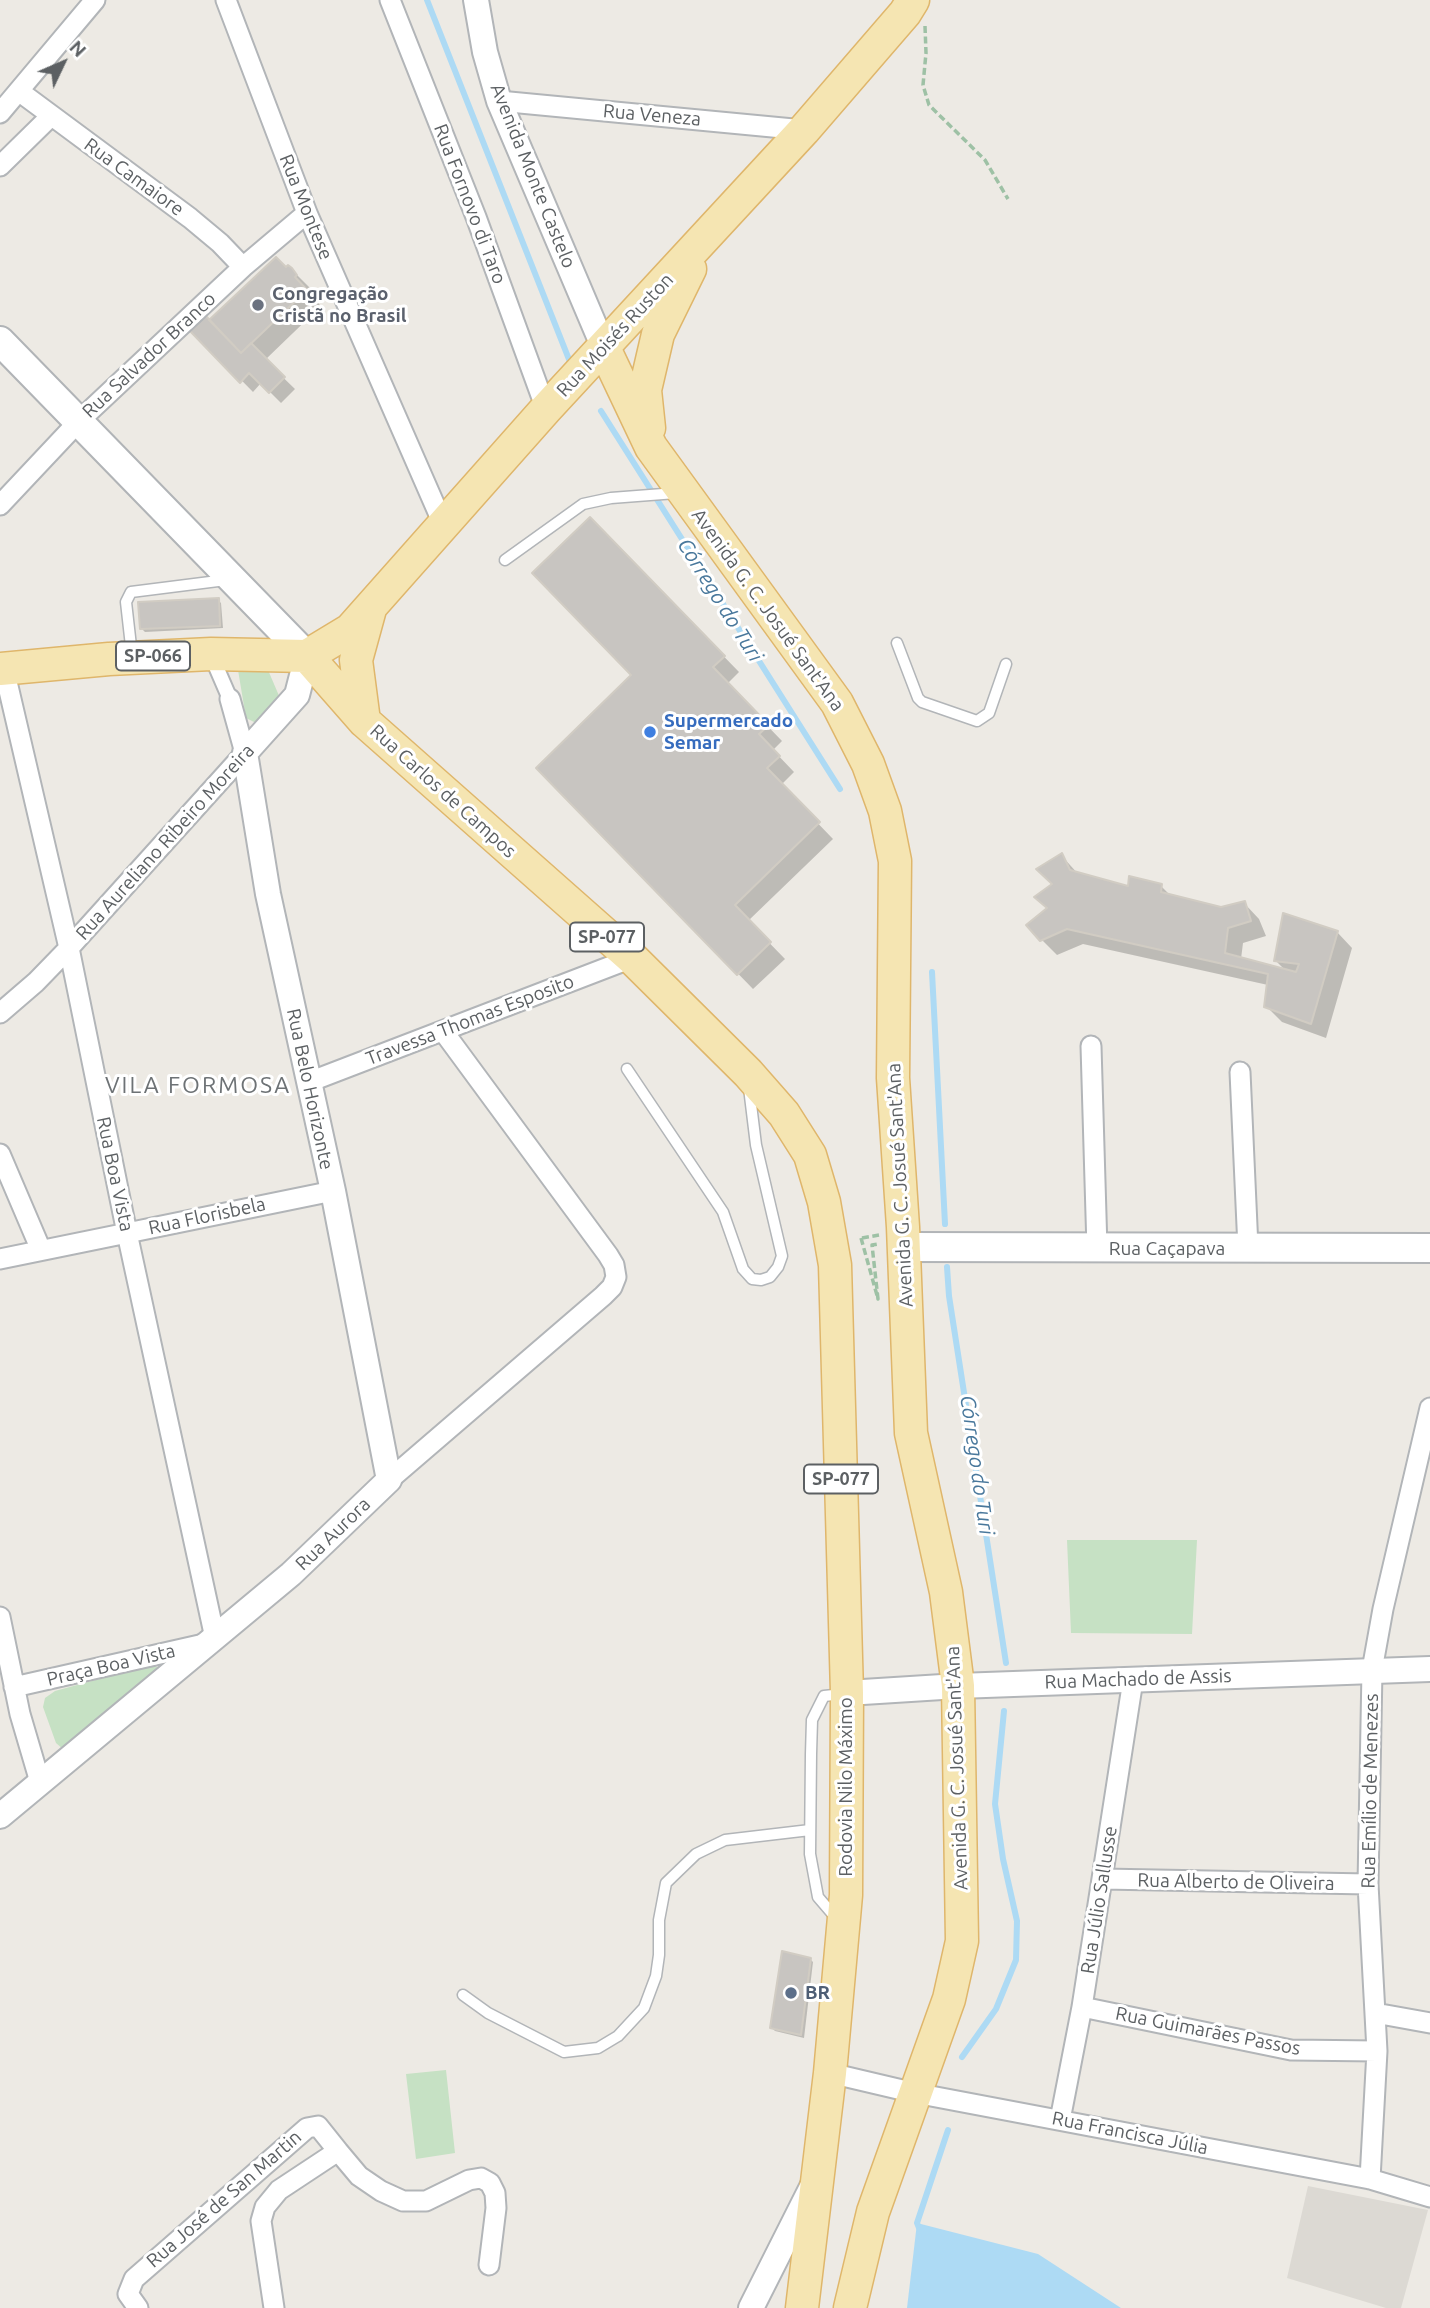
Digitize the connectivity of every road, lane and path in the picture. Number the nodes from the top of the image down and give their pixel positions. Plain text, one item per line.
1 (95, 0) edge
2 (226, 0) edge
3 (390, 0) edge
4 (477, 0) edge
5 (910, 5) edge
6 (20, 92) junction
7 (499, 101) junction
8 (0, 113) edge
9 (51, 117) junction
10 (804, 130) junction
11 (1, 162) edge
12 (1008, 199) dead end
13 (307, 213) junction
14 (695, 248) junction
15 (243, 267) junction
16 (0, 341) edge
17 (604, 348) junction
18 (546, 409) junction
19 (79, 420) junction
20 (651, 447) junction
21 (671, 494) junction
22 (0, 505) edge
23 (444, 526) junction
24 (505, 560) dead end
25 (233, 579) junction
26 (370, 607) junction
27 (897, 643) dead end
28 (211, 654) junction
29 (307, 656) junction
30 (132, 657) junction
31 (1006, 664) dead end
32 (2, 669) edge
33 (230, 699) joint
34 (364, 721) junction
35 (245, 753) junction
36 (69, 948) junction
37 (632, 958) junction
38 (0, 1013) edge
39 (443, 1031) junction
40 (1091, 1046) dead end
41 (627, 1069) dead end
42 (1240, 1072) dead end
43 (748, 1073) junction
44 (309, 1082) junction
45 (0, 1154) edge
46 (333, 1191) junction
47 (127, 1233) junction
48 (892, 1241) junction
49 (1248, 1248) junction
50 (1430, 1248) edge
51 (1097, 1249) junction
52 (41, 1250) junction
53 (834, 1252) junction
54 (0, 1259) edge
55 (1430, 1408) edge
56 (389, 1480) junction
57 (0, 1617) edge
58 (212, 1641) junction
59 (1430, 1669) edge
60 (1372, 1670) junction
61 (1133, 1680) junction
62 (958, 1686) junction
63 (14, 1687) junction
64 (847, 1693) junction
65 (0, 1707) edge
66 (20, 1714) junction
67 (40, 1782) junction
68 (0, 1816) edge
69 (810, 1830) junction
70 (1103, 1879) junction
71 (1368, 1884) junction
72 (844, 1925) junction
73 (463, 1995) dead end
74 (1082, 2007) junction
75 (1374, 2012) junction
76 (1430, 2023) edge
77 (1377, 2051) junction
78 (830, 2073) junction
79 (915, 2093) junction
80 (1060, 2120) junction
81 (338, 2151) junction
82 (817, 2177) junction
83 (1370, 2179) junction
84 (1430, 2197) edge
85 (489, 2264) dead end
86 (138, 2308) edge
87 (274, 2308) edge
88 (751, 2308) edge
89 (802, 2308) edge
90 (849, 2308) edge

1 - 6 street
2 - 13 street, Rua Montese
3 - 18 street, Rua Fornovo di Taro
4 - 7 street, Avenida Monte Castelo
5 - 10 main road, Rua Moisés Ruston
5 - 12 path
6 - 8 street
6 - 9 street, Rua Camaiore
7 - 10 street, Rua Veneza
7 - 17 street, Avenida Monte Castelo
9 - 11 street
9 - 15 street, Rua Camaiore
10 - 14 main road, Rua Moisés Ruston
13 - 15 street, Rua Salvador Branco
13 - 23 street, Rua Montese
14 - 17 main road, Rua Moisés Ruston
14 - 20 main road
15 - 19 street, Rua Salvador Branco
16 - 19 main road, Rua Carlos de Campos
17 - 18 main road, Rua Moisés Ruston
17 - 20 main road, Avenida G. C. Josué Sant'Ana
18 - 23 main road, Rua Moisés Ruston
19 - 22 street, Rua Salvador Branco
19 - 25 main road, Rua Carlos de Campos
20 - 21 main road, Avenida G. C. Josué Sant'Ana
21 - 24 lane
21 - 48 main road, Avenida G. C. Josué Sant'Ana
23 - 26 main road, Rua Moisés Ruston
25 - 29 main road, Rua Carlos de Campos
25 - 30 lane
26 - 29 main road, Rua Moisés Ruston
26 - 34 main road
27 - 31 lane
28 - 29 main road, SP-066
28 - 30 main road, SP-066
28 - 33 street
29 - 34 main road, Rua Carlos de Campos / SP-077
29 - 35 street, Rua Aureliano Ribeiro Moreira
30 - 32 main road, SP-066
32 - 36 street, Rua Boa Vista
33 - 35 street, Rua Belo Horizonte
34 - 37 main road, Rua Carlos de Campos / SP-077
35 - 36 street, Rua Aureliano Ribeiro Moreira
35 - 44 street, Rua Belo Horizonte
36 - 38 street, Rua Aureliano Ribeiro Moreira
36 - 47 street, Rua Boa Vista
37 - 39 street, Travessa Thomas Esposito
37 - 43 main road, Rua Carlos de Campos / SP-077
39 - 44 street, Travessa Thomas Esposito
39 - 56 street, Rua Aurora
40 - 51 street
41 - 43 lane
42 - 49 street
43 - 53 main road, Rua Carlos de Campos / SP-077
44 - 46 street, Rua Belo Horizonte
45 - 52 street
46 - 47 street, Rua Florisbela
46 - 56 street, Rua Belo Horizonte
47 - 52 street, Rua Florisbela
47 - 58 street, Rua Boa Vista
48 - 51 main road, Rua Caçapava
48 - 53 path
48 - 62 main road, Avenida G. C. Josué Sant'Ana
49 - 50 main road, Rua Caçapava
49 - 51 main road, Rua Caçapava
52 - 54 street, Rua Florisbela
53 - 64 main road, Rodovia Nilo Máximo / SP-077
55 - 60 street, Rua Emílio de Menezes
56 - 58 street, Rua Aurora
57 - 63 street
58 - 63 street, Praça Boa Vista
58 - 67 street, Rua Aurora
59 - 60 street, Rua Machado de Assis
60 - 61 street, Rua Machado de Assis
60 - 71 street, Rua Emílio de Menezes
61 - 62 street, Rua Machado de Assis
61 - 70 street, Rua Júlio Sallusse
62 - 64 street, Rua Machado de Assis
62 - 79 main road, Avenida G. C. Josué Sant'Ana
63 - 66 street
64 - 69 lane
64 - 72 main road, Rodovia Nilo Máximo / SP-077
65 - 66 street
66 - 67 street
67 - 68 street, Rua Aurora
69 - 72 lane
69 - 73 lane
70 - 71 street, Rua Alberto de Oliveira
70 - 74 street, Rua Júlio Sallusse
71 - 75 street, Rua Emílio de Menezes
72 - 78 main road, Rodovia Nilo Máximo / SP-077
74 - 77 street, Rua Guimarães Passos
74 - 80 street, Rua Júlio Sallusse
75 - 76 street
75 - 77 street, Rua Emílio de Menezes
77 - 83 street, Rua Emílio de Menezes
78 - 79 street, Rua Francisca Júlia
78 - 82 main road, Rodovia Nilo Máximo / SP-077
79 - 80 street, Rua Francisca Júlia
79 - 90 main road, Avenida G. C. Josué Sant'Ana
80 - 83 street, Rua Francisca Júlia
81 - 85 street
81 - 86 street, Rua José de San Martin
81 - 87 street
82 - 88 street
82 - 89 main road, Rodovia Nilo Máximo / SP-077
83 - 84 street, Rua Francisca Júlia

